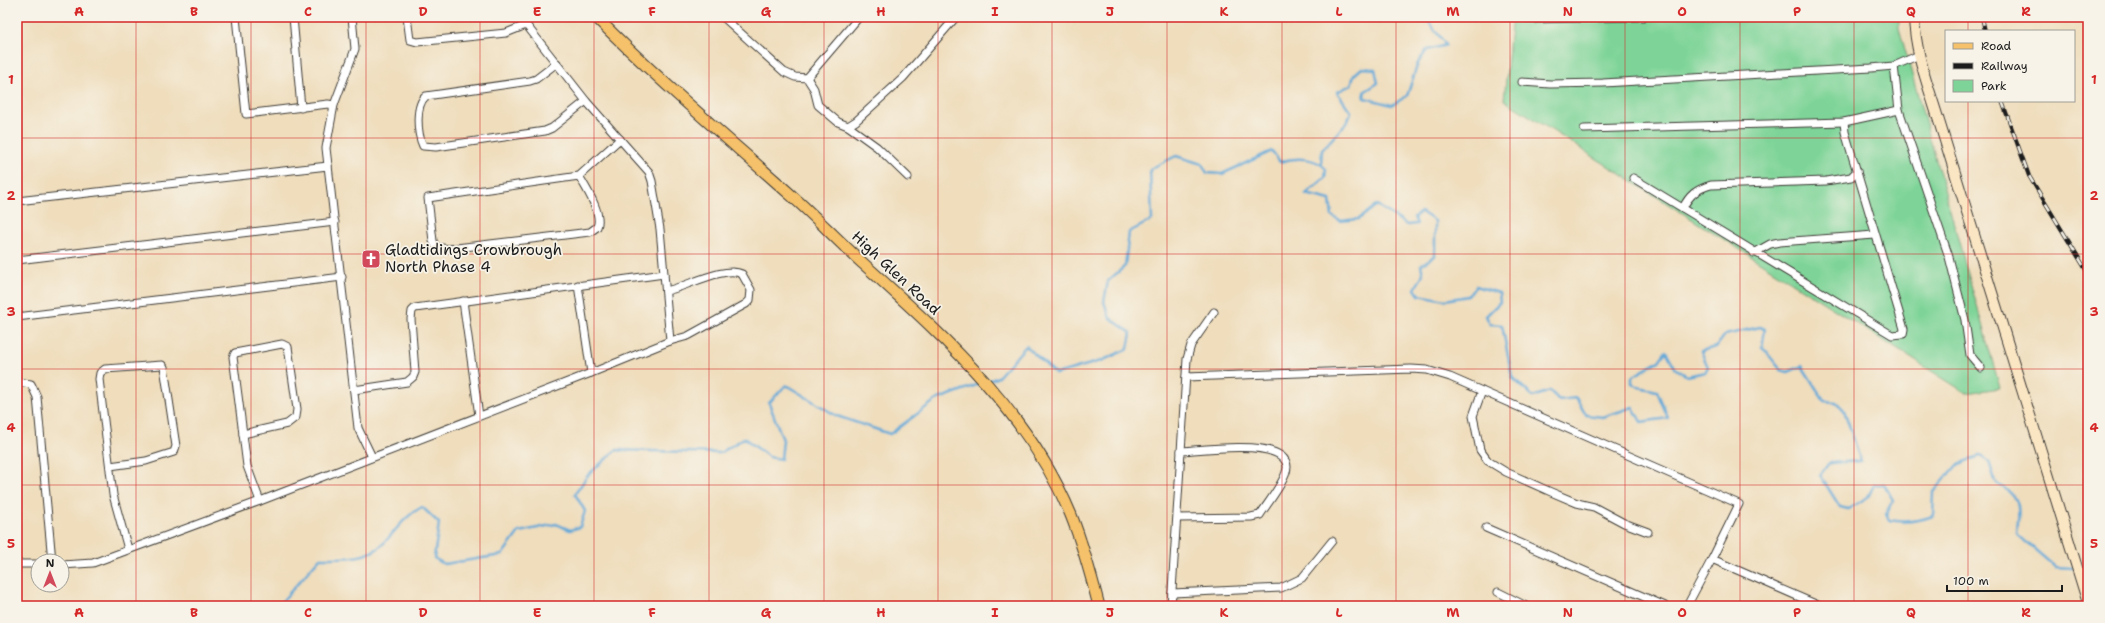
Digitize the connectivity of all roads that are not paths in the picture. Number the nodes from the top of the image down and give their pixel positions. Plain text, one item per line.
1 (236, 17) edge
2 (293, 17) edge
3 (352, 17) edge
4 (407, 17) edge
5 (520, 17) edge
6 (596, 17) edge
7 (723, 17) edge
8 (860, 17) edge
9 (956, 17) edge
10 (1643, 17) edge
11 (1914, 17) edge
12 (1529, 19) dead end
13 (526, 24) junction
14 (1919, 55) junction
15 (557, 63) junction
16 (1894, 66) junction
17 (807, 78) junction
18 (1522, 82) dead end
19 (586, 101) junction
20 (334, 105) junction
21 (301, 108) junction
22 (1899, 110) junction
23 (1844, 122) junction
24 (848, 126) junction
25 (1584, 129) dead end
26 (620, 139) junction
27 (328, 166) junction
28 (1857, 171) junction
29 (579, 176) junction
30 (908, 177) dead end
31 (1633, 178) dead end
32 (17, 201) edge
33 (1683, 208) junction
34 (335, 222) junction
35 (1875, 235) junction
36 (1754, 253) junction
37 (17, 260) edge
38 (664, 274) junction
39 (342, 277) junction
40 (578, 285) junction
41 (666, 291) junction
42 (463, 301) junction
43 (1214, 312) dead end
44 (17, 317) edge
45 (670, 341) junction
46 (1981, 368) dead end
47 (591, 373) junction
48 (1186, 377) junction
49 (17, 382) edge
50 (354, 390) junction
51 (1482, 391) junction
52 (479, 416) junction
53 (243, 434) junction
54 (1181, 451) junction
55 (372, 456) junction
56 (110, 466) junction
57 (260, 501) junction
58 (1178, 518) junction
59 (1486, 528) dead end
60 (1648, 532) dead end
61 (1332, 541) dead end
62 (128, 549) junction
63 (51, 553) edge
64 (1712, 559) junction
65 (17, 564) edge
66 (30, 564) edge
67 (70, 564) edge
68 (1498, 592) dead end
69 (1172, 593) junction
70 (2088, 603) edge
71 (1099, 606) edge
72 (1171, 606) edge
73 (1526, 606) edge
74 (1665, 606) edge
75 (1687, 606) edge
76 (1820, 606) edge

1 - 21 street
2 - 21 street
3 - 20 street
4 - 13 street
5 - 13 street
6 - 71 main road, High Glen Road
7 - 17 street
8 - 17 street
9 - 24 street
10 - 12 street
11 - 14 street
13 - 15 street
14 - 16 street
14 - 70 street
15 - 19 street
15 - 19 street
16 - 18 street
16 - 22 street
17 - 24 street
19 - 26 street
20 - 21 street
20 - 27 street
22 - 23 street
22 - 46 street
23 - 25 street
23 - 28 street
24 - 30 street
26 - 29 street
26 - 38 street
27 - 32 street
27 - 34 street
28 - 33 street
28 - 35 street
29 - 29 street
31 - 33 street
33 - 36 street
34 - 37 street
34 - 39 street
35 - 36 street
35 - 36 street
38 - 40 street
38 - 41 street
39 - 44 street
39 - 50 street
40 - 42 street
40 - 47 street
41 - 45 street
41 - 45 street
42 - 50 street
42 - 52 street
43 - 48 street
45 - 47 street
47 - 52 street
48 - 51 street
48 - 54 street
49 - 63 street
50 - 55 street
51 - 60 street
51 - 64 street
52 - 55 street
53 - 53 street
53 - 57 street
54 - 58 street
54 - 58 street
55 - 57 street
56 - 56 street
56 - 62 street
57 - 62 street
58 - 69 street
59 - 74 street
61 - 69 street
62 - 67 street
64 - 75 street
64 - 76 street
65 - 66 street
68 - 73 street
69 - 72 street

